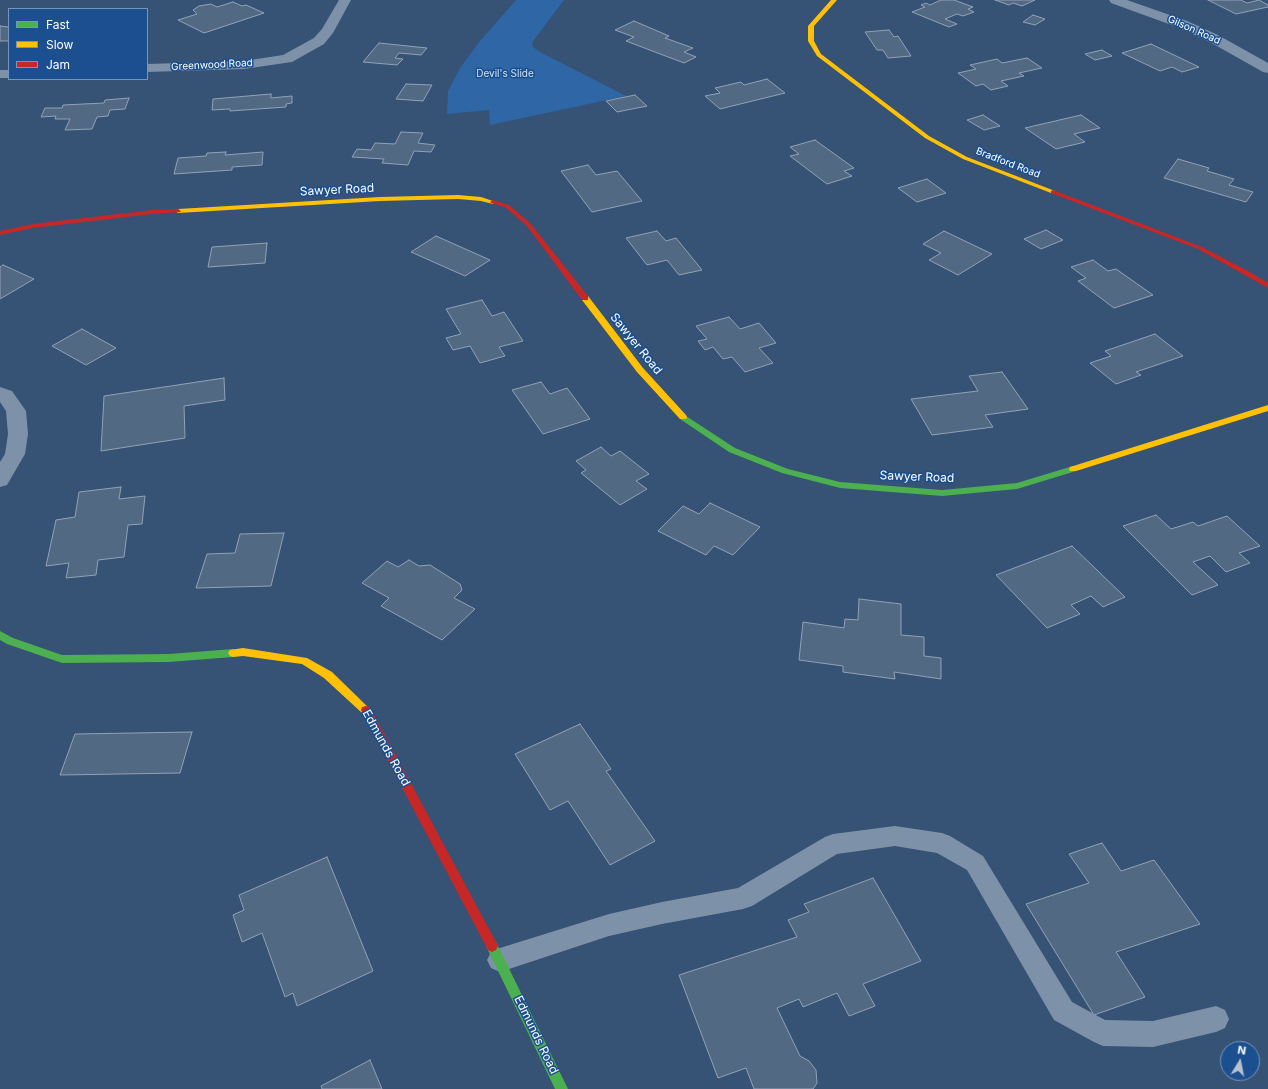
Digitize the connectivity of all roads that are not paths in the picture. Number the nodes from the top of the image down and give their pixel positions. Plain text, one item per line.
1 (345, 0) edge
2 (834, 0) edge
3 (1116, 0) edge
4 (148, 68) edge
5 (1268, 69) edge
6 (0, 233) edge
7 (1268, 286) edge
8 (0, 393) edge
9 (1268, 408) edge
10 (0, 480) edge
11 (0, 635) edge
12 (500, 960) junction
13 (1216, 1019) dead end
14 (562, 1089) edge

1 - 4 street, Greenwood Road
2 - 7 street, Bradford Road
3 - 5 street, Gilson Road
6 - 9 street, Sawyer Road
8 - 10 street
11 - 12 street, Edmunds Road
12 - 13 lane
12 - 14 street, Edmunds Road

